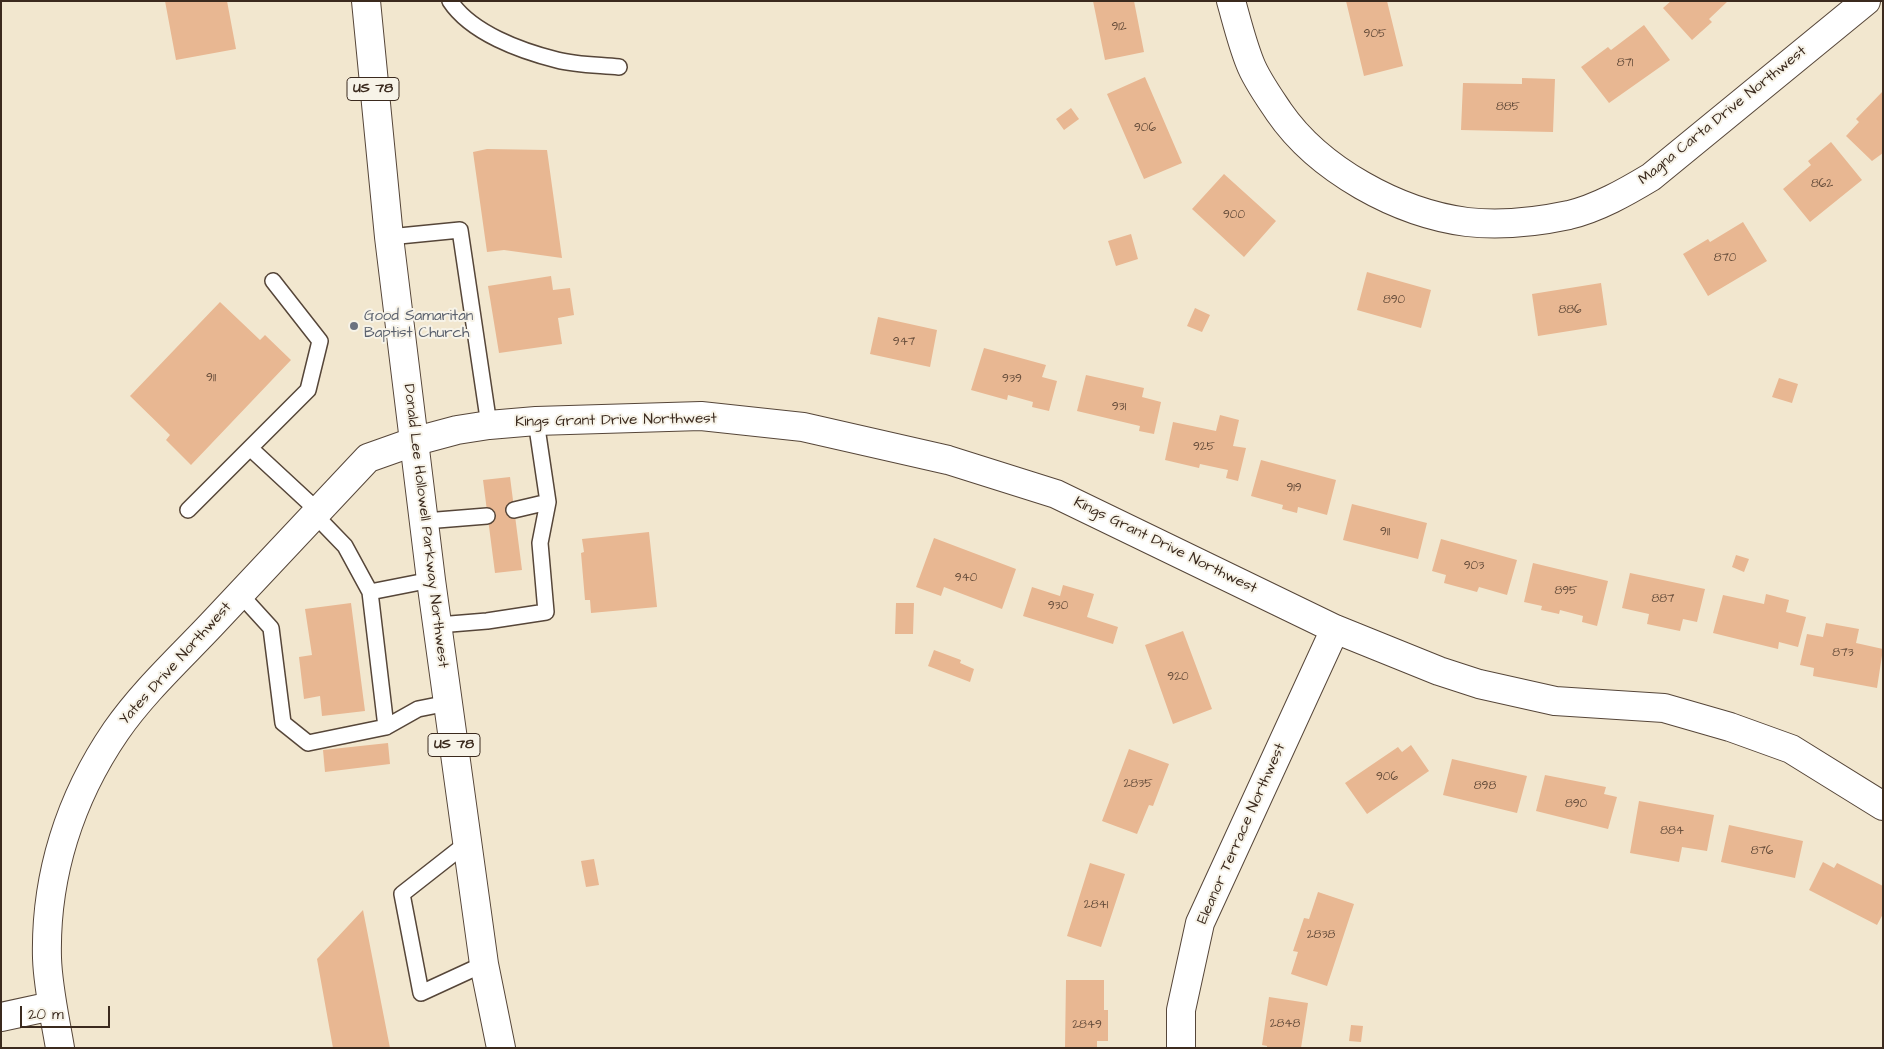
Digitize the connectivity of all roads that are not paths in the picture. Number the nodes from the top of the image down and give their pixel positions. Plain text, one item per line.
1 (366, 1) edge
2 (450, 1) edge
3 (1231, 1) edge
4 (1866, 1) edge
5 (619, 67) dead end
6 (389, 238) junction
7 (273, 281) dead end
8 (536, 421) junction
9 (489, 425) junction
10 (416, 441) junction
11 (250, 448) junction
12 (548, 502) junction
13 (188, 510) dead end
14 (514, 510) dead end
15 (317, 513) junction
16 (487, 516) dead end
17 (425, 521) junction
18 (431, 580) junction
19 (370, 592) junction
20 (240, 594) junction
21 (438, 625) junction
22 (1335, 629) junction
23 (448, 703) junction
24 (386, 727) junction
25 (1883, 806) edge
26 (467, 843) junction
27 (484, 964) junction
28 (52, 1006) junction
29 (1, 1017) edge
30 (60, 1048) edge
31 (501, 1048) edge
32 (1181, 1048) edge

1 - 6 street, Donald Lee Hollowell Parkway Northwest / US 78
2 - 5 lane
3 - 4 street, Magna Carta Drive Northwest
6 - 9 lane
6 - 10 street, Donald Lee Hollowell Parkway Northwest / US 78
7 - 11 lane
8 - 9 street, Kings Grant Drive Northwest
8 - 12 lane
8 - 22 street, Kings Grant Drive Northwest
9 - 10 street, Kings Grant Drive Northwest
10 - 15 street, Yates Drive Northwest
10 - 17 street, Donald Lee Hollowell Parkway Northwest / US 78
11 - 13 lane
11 - 15 lane
12 - 14 lane
12 - 21 lane
15 - 19 lane
15 - 20 street, Yates Drive Northwest
16 - 17 lane
17 - 18 street, Donald Lee Hollowell Parkway Northwest / US 78
18 - 19 lane
18 - 21 street, Donald Lee Hollowell Parkway Northwest / US 78
19 - 24 lane
20 - 24 lane
20 - 28 street, Yates Drive Northwest
21 - 23 street, Donald Lee Hollowell Parkway Northwest / US 78
22 - 25 street, Kings Grant Drive Northwest
22 - 32 street, Eleanor Terrace Northwest
23 - 24 lane
23 - 26 street, Donald Lee Hollowell Parkway Northwest / US 78
26 - 27 street, Donald Lee Hollowell Parkway Northwest / US 78
26 - 27 lane
27 - 31 street, Donald Lee Hollowell Parkway Northwest / US 78
28 - 29 street
28 - 30 street, Yates Drive Northwest

